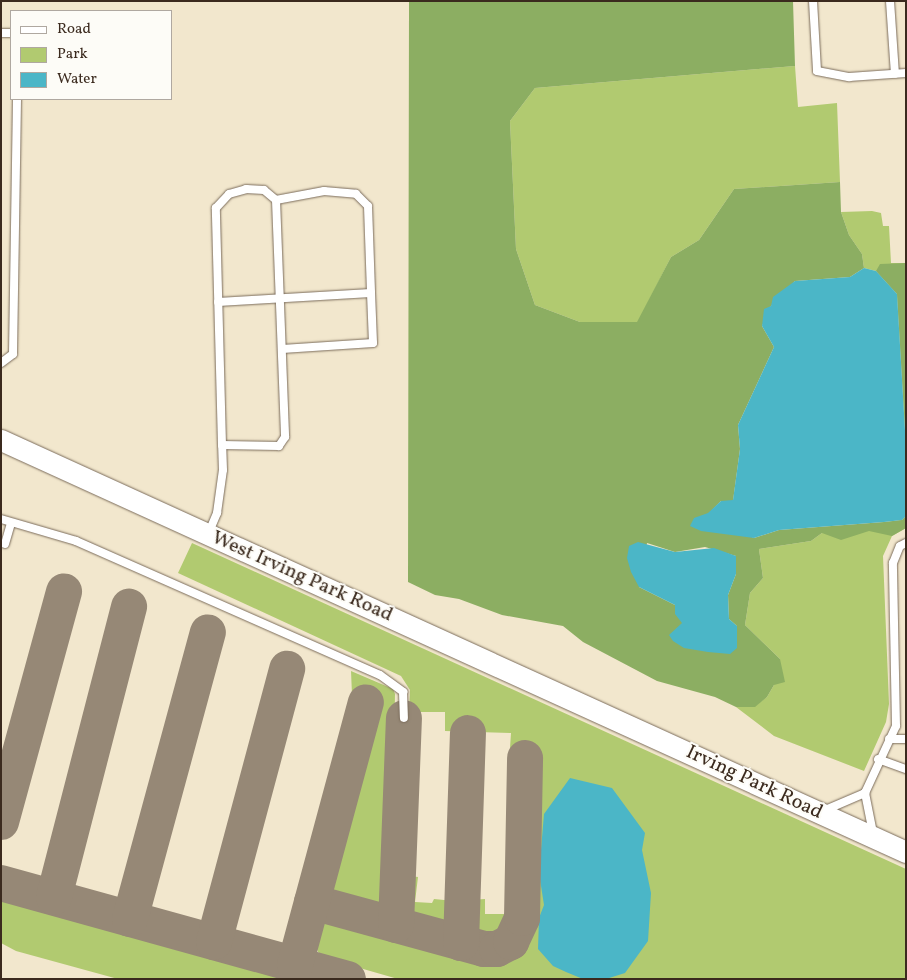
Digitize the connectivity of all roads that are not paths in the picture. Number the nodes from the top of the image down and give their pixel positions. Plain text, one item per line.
1 (813, 1) edge
2 (890, 1) edge
3 (906, 73) edge
4 (895, 74) junction
5 (17, 100) edge
6 (276, 200) junction
7 (371, 293) junction
8 (280, 298) junction
9 (218, 302) junction
10 (282, 349) junction
11 (1, 364) edge
12 (1, 440) edge
13 (222, 445) junction
14 (1, 519) edge
15 (11, 522) junction
16 (208, 534) junction
17 (906, 543) edge
18 (5, 544) dead end
19 (603, 714) joint
20 (404, 718) dead end
21 (889, 739) junction
22 (906, 740) edge
23 (878, 759) junction
24 (906, 769) edge
25 (865, 793) junction
26 (819, 812) junction
27 (874, 838) junction
28 (906, 852) edge

1 - 4 lane
2 - 4 lane
3 - 4 lane
5 - 11 lane
6 - 7 lane
6 - 8 lane
6 - 9 lane
7 - 8 lane
7 - 10 lane
8 - 9 lane
8 - 10 lane
9 - 13 lane
10 - 13 lane
12 - 16 main road, West Irving Park Road
13 - 16 lane
14 - 15 lane
15 - 18 lane
15 - 20 lane
16 - 19 main road, West Irving Park Road
17 - 21 lane
19 - 26 main road, Irving Park Road
21 - 22 lane
21 - 23 lane
23 - 24 lane
23 - 25 lane
25 - 26 lane
25 - 27 lane
26 - 27 main road, Irving Park Road
27 - 28 main road, Irving Park Road

